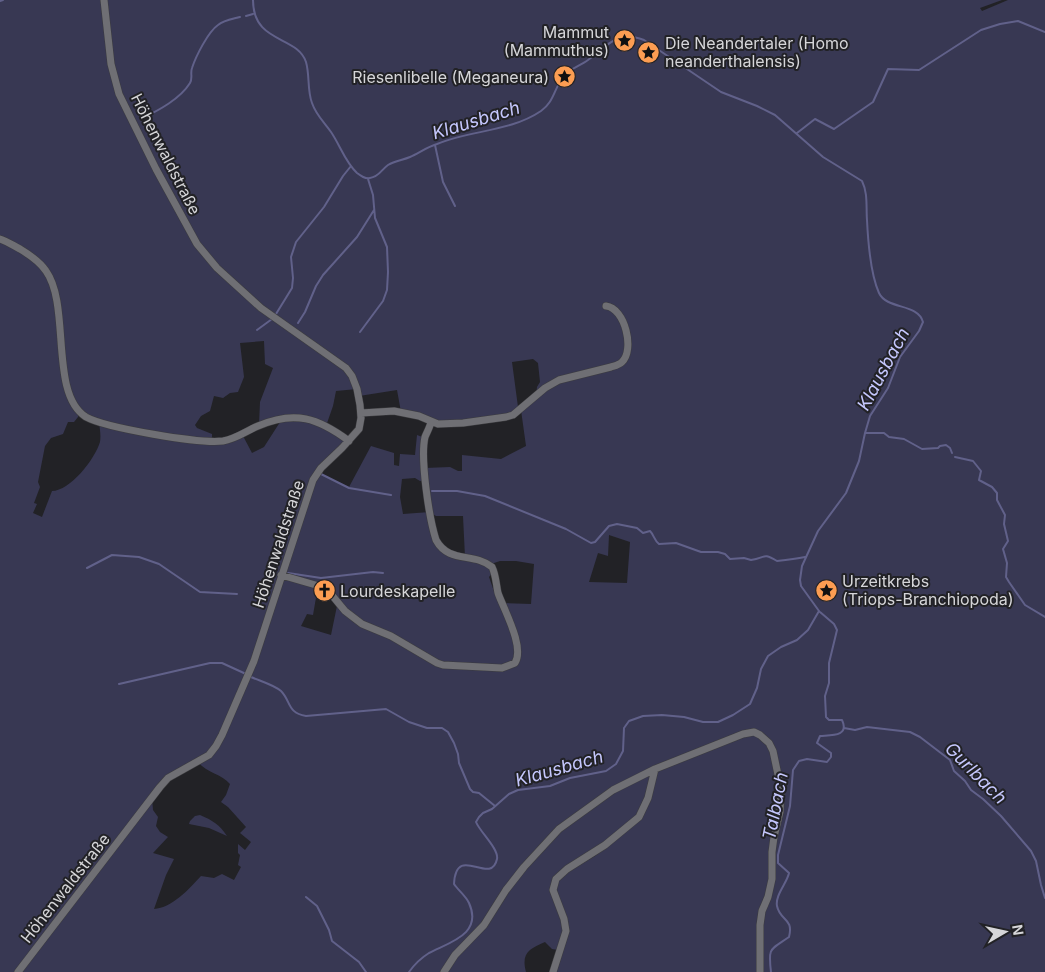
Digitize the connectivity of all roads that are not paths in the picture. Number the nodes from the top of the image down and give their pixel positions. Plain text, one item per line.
1 (104, 0) edge
2 (0, 240) edge
3 (606, 306) dead end
4 (361, 413) junction
5 (431, 422) junction
6 (349, 441) junction
7 (281, 575) junction
8 (655, 769) junction
9 (18, 972) edge
10 (444, 972) edge
11 (554, 972) edge
12 (760, 972) edge

1 - 4 street, Höhenwaldstraße
2 - 6 street
3 - 5 street
4 - 5 street
4 - 6 street, Höhenwaldstraße
5 - 7 street
6 - 7 street, Höhenwaldstraße
7 - 9 street, Höhenwaldstraße
8 - 10 street
8 - 11 street
8 - 12 street

